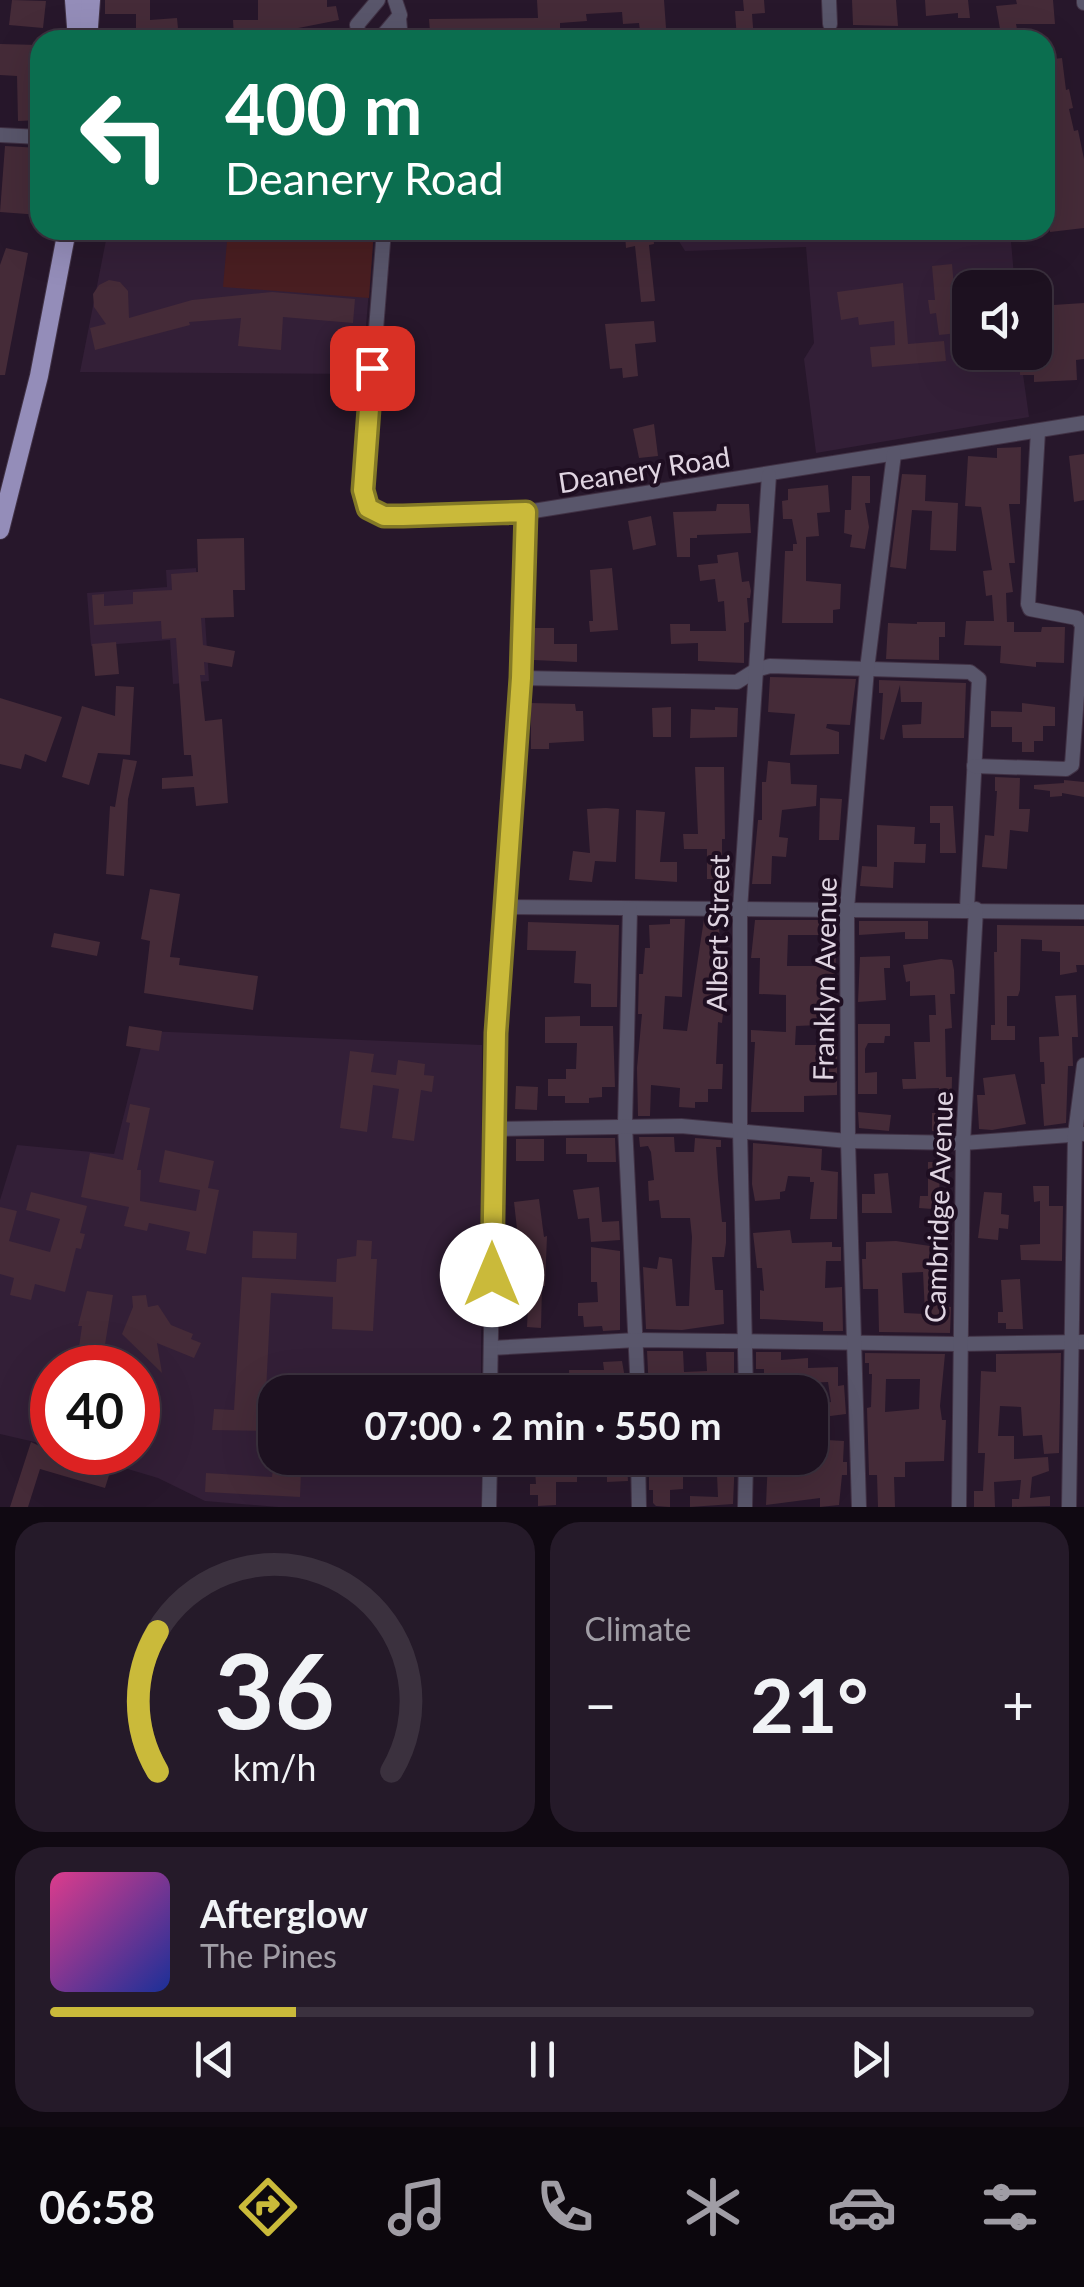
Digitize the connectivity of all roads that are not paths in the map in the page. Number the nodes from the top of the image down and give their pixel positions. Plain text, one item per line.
1 (74, 0) edge
2 (91, 0) edge
3 (378, 0) edge
4 (395, 0) edge
5 (415, 0) edge
6 (829, 0) edge
7 (400, 17) junction
8 (830, 24) dead end
9 (76, 30) edge
10 (89, 30) edge
11 (361, 30) edge
12 (388, 30) edge
13 (401, 30) edge
14 (0, 136) edge
15 (30, 137) edge
16 (65, 240) edge
17 (383, 240) edge
18 (1084, 423) edge
19 (1038, 430) junction
20 (894, 454) junction
21 (769, 475) junction
22 (7, 477) edge
23 (526, 512) junction
24 (0, 530) edge
25 (867, 669) junction
26 (756, 670) junction
27 (521, 678) junction
28 (974, 766) junction
29 (504, 907) junction
30 (630, 909) junction
31 (846, 909) junction
32 (972, 909) junction
33 (740, 910) junction
34 (1084, 912) edge
35 (1084, 1065) edge
36 (625, 1125) junction
37 (492, 1129) junction
38 (740, 1131) junction
39 (1080, 1134) edge
40 (848, 1142) junction
41 (963, 1143) junction
42 (637, 1340) junction
43 (746, 1340) junction
44 (1078, 1342) edge
45 (854, 1343) junction
46 (958, 1344) junction
47 (491, 1348) junction
48 (490, 1375) edge
49 (638, 1375) edge
50 (746, 1375) edge
51 (490, 1475) edge
52 (638, 1475) edge
53 (746, 1475) edge
54 (489, 1507) edge
55 (639, 1507) edge
56 (745, 1507) edge
57 (860, 1507) edge
58 (958, 1507) edge
59 (1069, 1507) edge

1 - 9 main road
2 - 10 main road
3 - 11 street
4 - 7 street
5 - 7 street
6 - 8 street
7 - 12 street
7 - 13 street
14 - 15 street
16 - 22 main road
17 - 23 street, Deanery Road
18 - 19 street, Deanery Road
19 - 20 street, Deanery Road
19 - 28 street
20 - 21 street, Deanery Road
20 - 25 street, Franklyn Avenue
21 - 23 street, Deanery Road
21 - 26 street, Albert Street
22 - 24 main road
23 - 27 street
25 - 26 street
25 - 28 street, Cambridge Avenue
25 - 31 street, Franklyn Avenue
26 - 27 street
26 - 33 street, Albert Street
27 - 29 street
28 - 32 street, Cambridge Avenue
29 - 30 street
29 - 37 street
30 - 33 street
30 - 36 street
31 - 32 street
31 - 33 street
31 - 40 street, Franklyn Avenue
32 - 34 street
32 - 41 street, Cambridge Avenue
33 - 38 street, Albert Street
35 - 39 street
36 - 37 street
36 - 38 street
36 - 42 street
37 - 47 street
38 - 40 street
38 - 43 street, Albert Street
39 - 41 street
39 - 44 street
40 - 41 street
40 - 45 street, Franklyn Avenue
41 - 46 street, Cambridge Avenue
42 - 43 street
42 - 47 street
42 - 49 street
43 - 45 street
43 - 50 street, Albert Street
44 - 46 street
44 - 59 street
45 - 46 street
45 - 57 street, Franklyn Avenue
46 - 58 street, Cambridge Avenue
47 - 48 street
51 - 54 street
52 - 55 street
53 - 56 street

